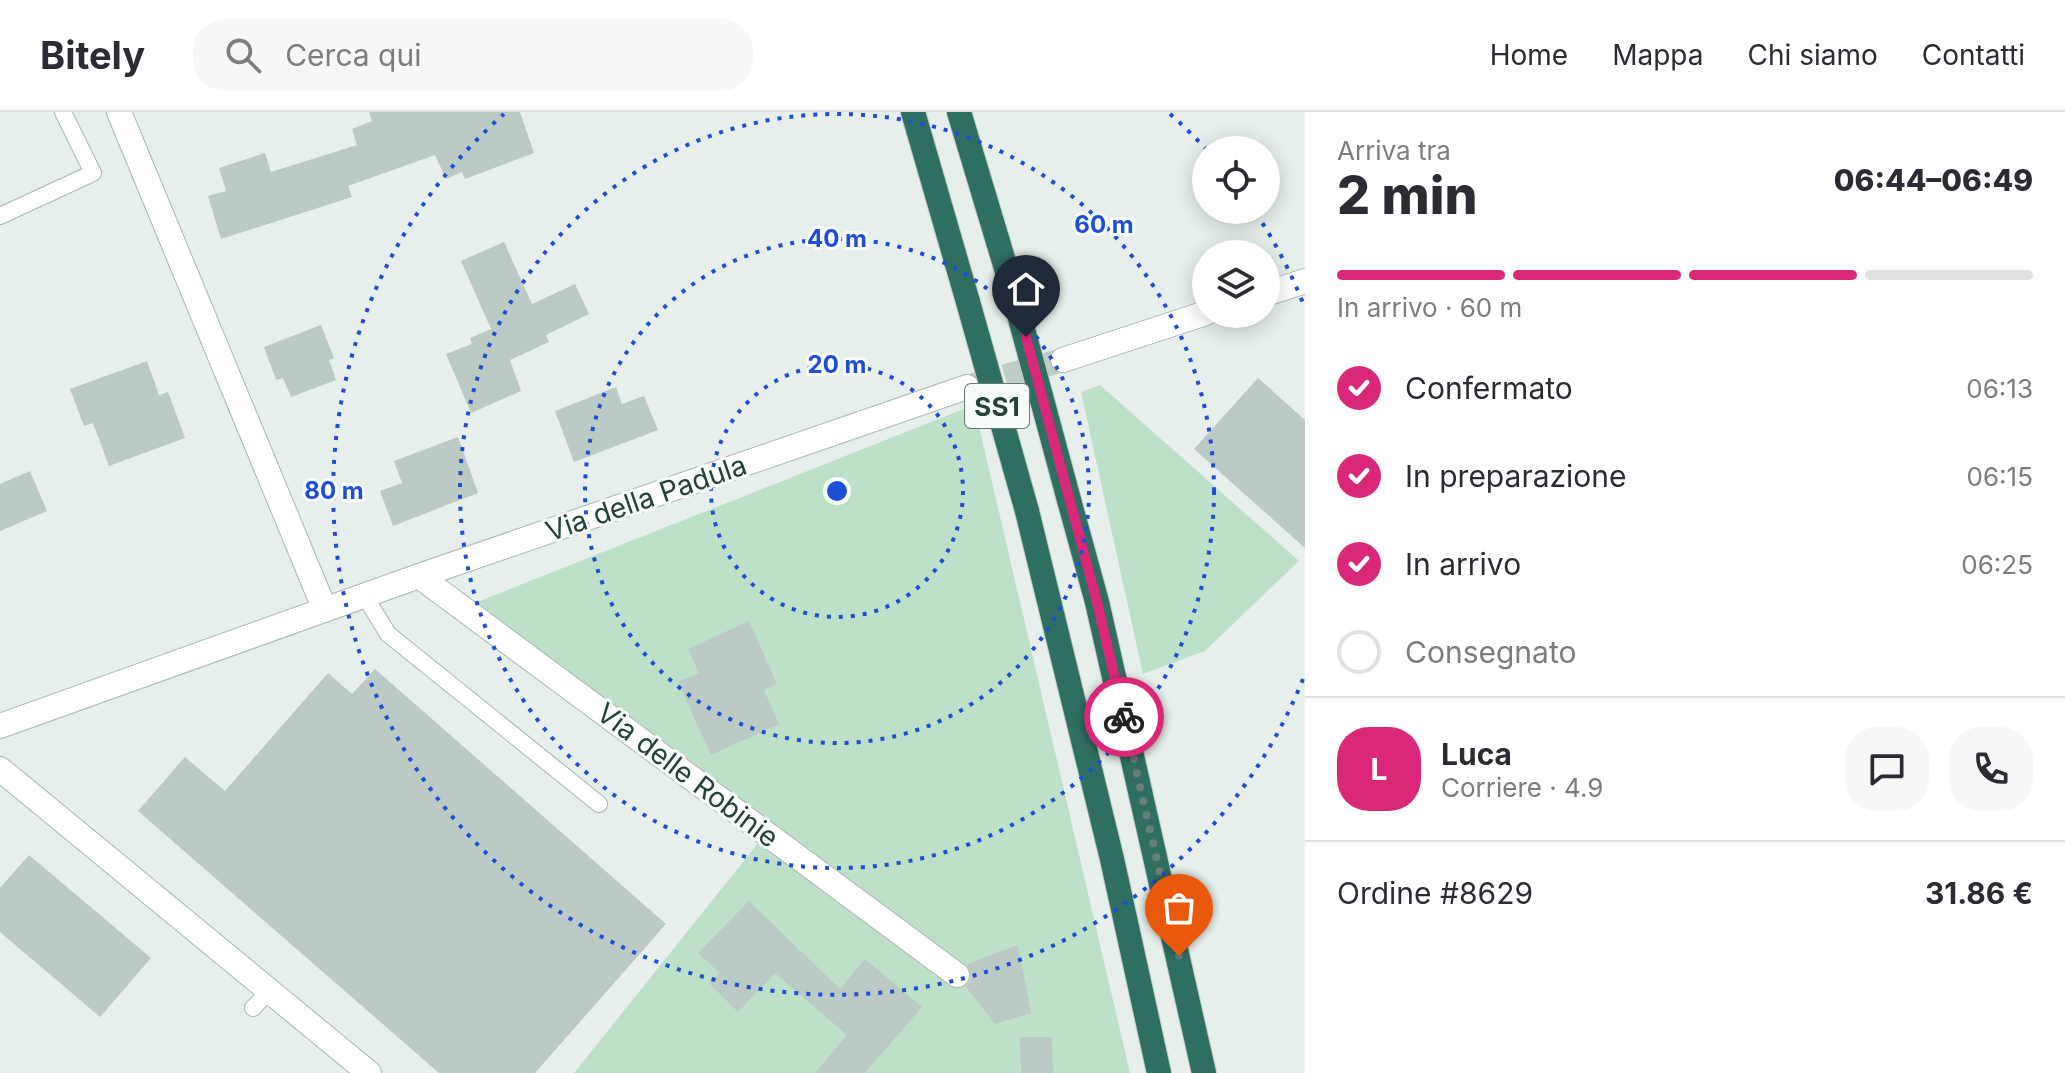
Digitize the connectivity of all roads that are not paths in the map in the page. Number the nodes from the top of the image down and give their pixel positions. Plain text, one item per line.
1 (63, 112) edge
2 (119, 112) edge
3 (913, 112) edge
4 (959, 112) edge
5 (0, 216) edge
6 (1305, 281) edge
7 (1280, 289) edge
8 (1192, 318) edge
9 (1063, 360) tunnel mouth
10 (967, 387) tunnel mouth
11 (419, 576) junction
12 (364, 595) junction
13 (325, 610) junction
14 (0, 726) edge
15 (0, 769) edge
16 (599, 804) dead end
17 (957, 975) dead end
18 (369, 1073) edge
19 (1159, 1073) edge
20 (1204, 1073) edge

1 - 5 lane
2 - 13 street
3 - 19 highway, SS1, bridge
4 - 20 highway, SS1, bridge
6 - 7 street
8 - 9 street
10 - 11 street, Via della Padula
11 - 12 street, Via della Padula
11 - 17 street, Via delle Robinie
12 - 13 street, Via della Padula
12 - 16 lane
13 - 14 street, Via della Padula
15 - 18 street

